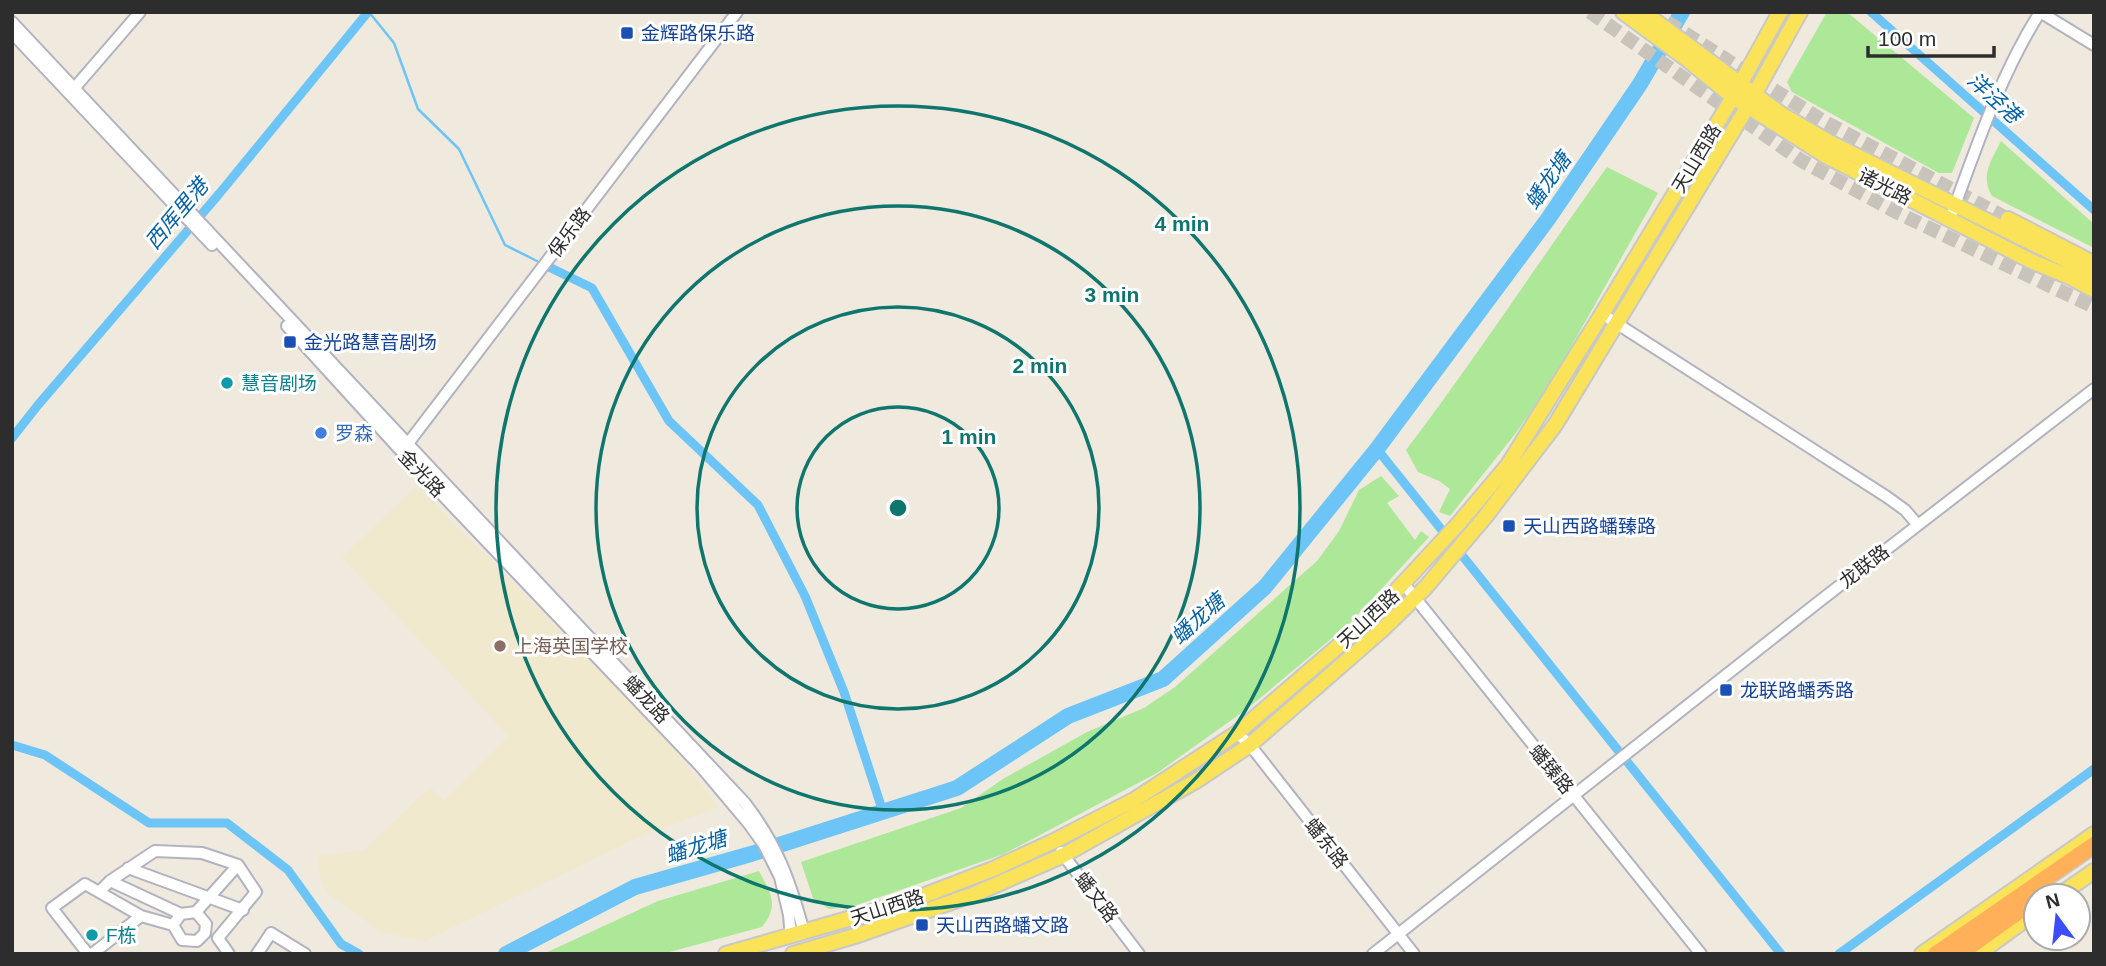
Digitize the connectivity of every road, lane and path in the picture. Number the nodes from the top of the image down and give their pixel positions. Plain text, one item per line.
1 (140, 12) edge
2 (1623, 12) edge
3 (1780, 12) edge
4 (1800, 12) edge
5 (2040, 12) edge
6 (736, 13) edge
7 (1646, 19) edge
8 (12, 22) edge
9 (12, 33) edge
10 (2094, 46) edge
11 (1691, 54) junction
12 (1741, 82) junction
13 (73, 91) junction
14 (1733, 97) junction
15 (1751, 100) junction
16 (182, 208) junction
17 (1953, 212) junction
18 (2008, 219) tunnel mouth
19 (2094, 264) edge
20 (2094, 274) edge
21 (2094, 290) edge
22 (1602, 314) junction
23 (1618, 325) junction
24 (2094, 389) edge
25 (404, 448) junction
26 (1918, 525) junction
27 (1404, 584) junction
28 (1415, 598) junction
29 (1237, 733) junction
30 (1250, 745) junction
31 (1574, 797) junction
32 (2094, 834) edge
33 (1052, 842) junction
34 (2094, 845) edge
35 (1065, 855) junction
36 (2094, 857) edge
37 (238, 865) junction
38 (128, 868) junction
39 (2094, 871) edge
40 (110, 880) junction
41 (2059, 882) edge
42 (2078, 882) edge
43 (99, 892) junction
44 (209, 898) junction
45 (2022, 909) edge
46 (243, 910) junction
47 (196, 912) junction
48 (181, 914) junction
49 (141, 916) junction
50 (2022, 922) edge
51 (173, 925) junction
52 (205, 933) junction
53 (798, 934) junction
54 (1399, 935) junction
55 (218, 938) junction
56 (260, 953) edge
57 (800, 953) edge
58 (90, 954) edge
59 (229, 954) edge
60 (305, 954) edge
61 (726, 954) edge
62 (1139, 954) edge
63 (1373, 954) edge
64 (1414, 954) edge
65 (1701, 954) edge
66 (1922, 954) edge
67 (1936, 954) edge
68 (1959, 954) edge
69 (1978, 954) edge

1 - 13 street
2 - 7 main road
3 - 12 main road, 天山西路
4 - 15 main road, 天山西路
5 - 10 street
5 - 17 street
6 - 25 street, 保乐路
7 - 11 main road
8 - 13 street, 金光路
9 - 13 street, 金光路
11 - 12 main road
11 - 14 main road, 诸光路
12 - 14 main road, 天山西路
12 - 15 main road
13 - 16 street, 金光路
14 - 15 main road, 诸光路
14 - 22 main road, 天山西路
15 - 17 main road, 诸光路
15 - 23 main road, 天山西路
16 - 25 street, 金光路
16 - 25 street, 金光路
17 - 20 main road
17 - 21 main road, 诸光路
18 - 19 main road
22 - 23 street
22 - 27 main road, 天山西路
23 - 26 street
23 - 28 main road, 天山西路
24 - 26 street, 龙联路
25 - 53 street, 蟠龙路
26 - 31 street, 龙联路
27 - 28 street, 蟠臻路
27 - 29 main road, 天山西路
28 - 30 main road, 天山西路
28 - 31 street, 蟠臻路
29 - 30 street, 蟠东路
29 - 33 main road, 天山西路
30 - 35 main road, 天山西路
30 - 54 street, 蟠东路
31 - 54 street
31 - 65 street, 蟠臻路
32 - 66 main road
33 - 35 street, 蟠文路
33 - 53 main road, 天山西路
34 - 67 highway
35 - 57 main road, 天山西路
35 - 62 street, 蟠文路
36 - 41 highway
37 - 38 street
37 - 44 street
37 - 46 street
38 - 40 street
38 - 44 street
39 - 42 main road
40 - 43 street
40 - 48 street
43 - 49 street
43 - 58 street
44 - 46 street
44 - 47 street
45 - 68 highway
46 - 55 street
47 - 48 street
47 - 52 street
48 - 51 street
49 - 51 street
49 - 58 street
50 - 69 main road
51 - 52 street
52 - 55 street
53 - 57 main road, 蟠龙路
53 - 61 main road, 天山西路
54 - 63 street
54 - 64 street, 蟠东路
55 - 59 street
56 - 60 street

